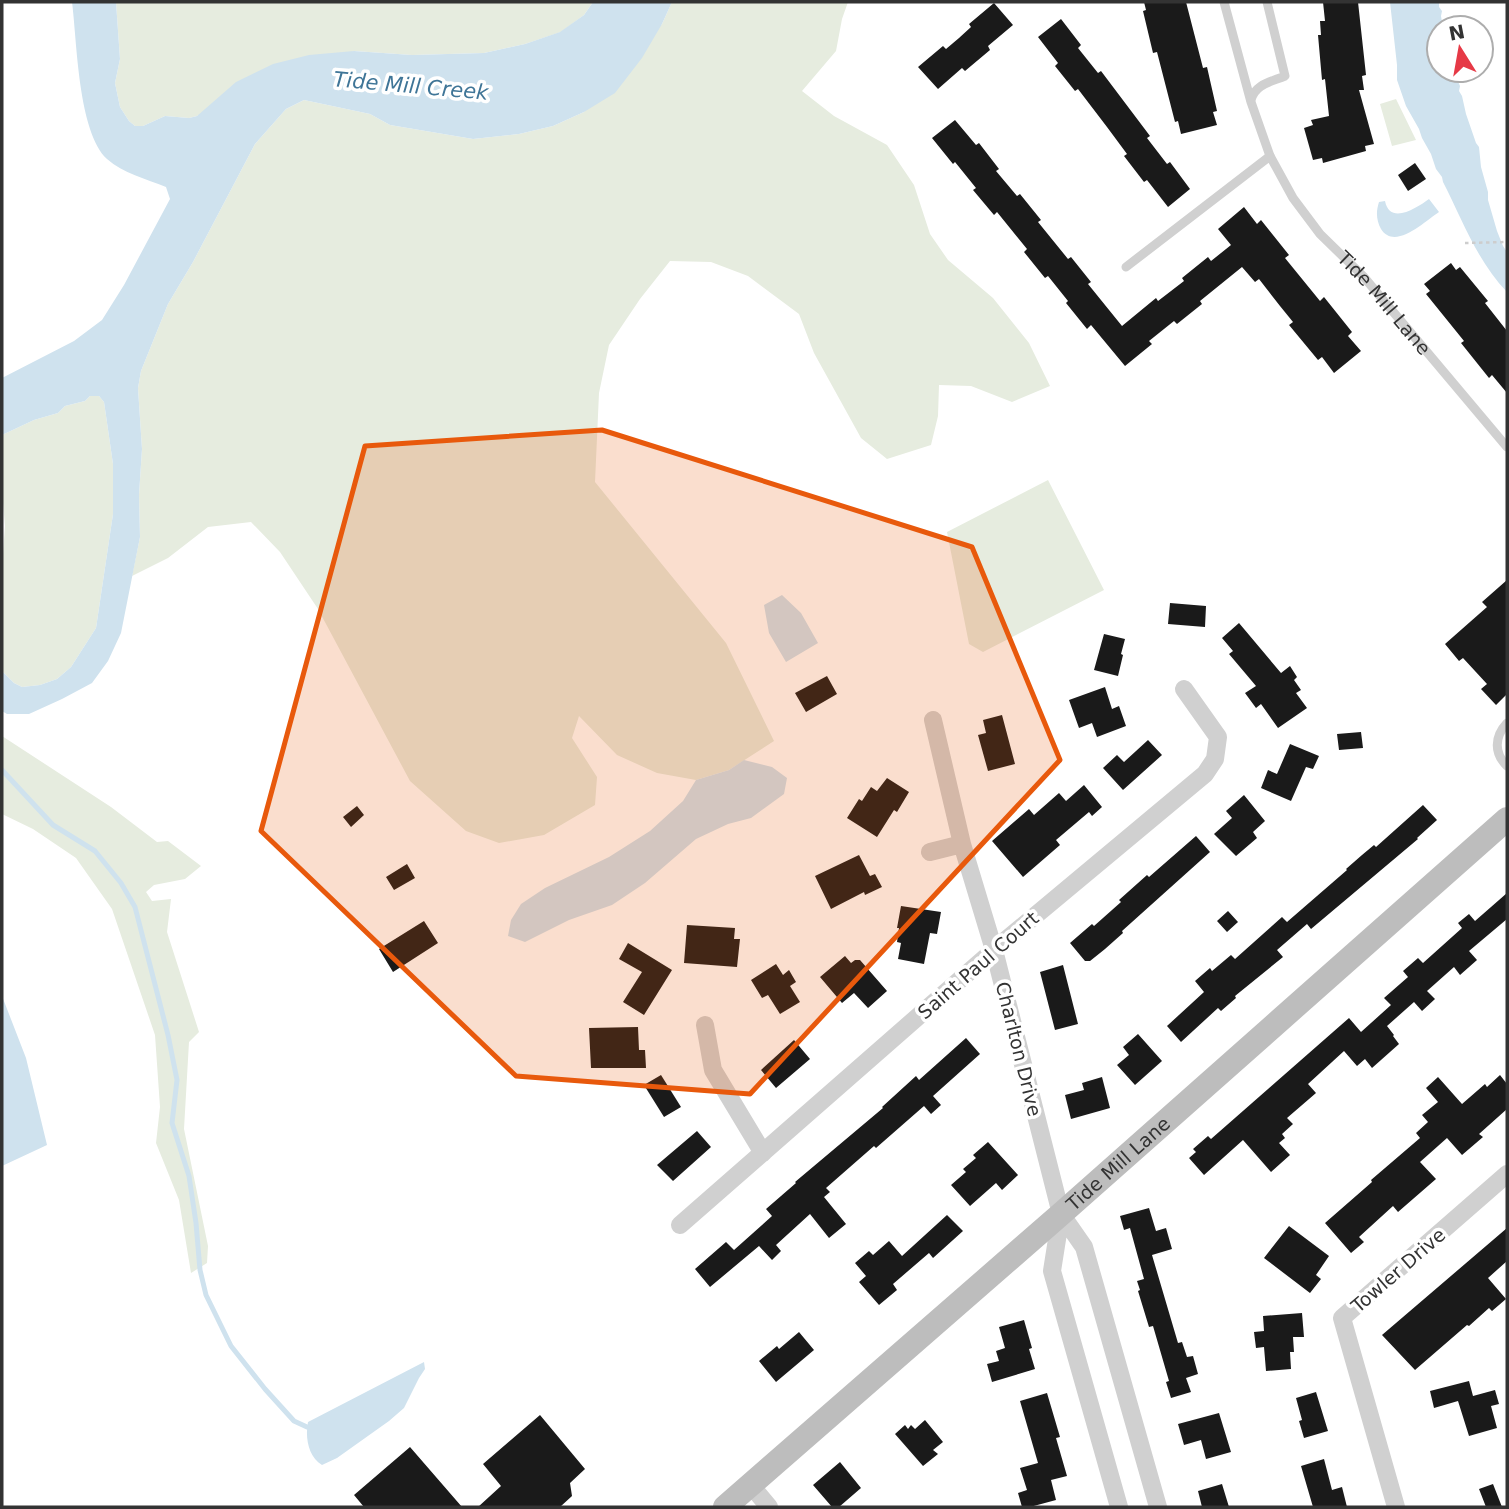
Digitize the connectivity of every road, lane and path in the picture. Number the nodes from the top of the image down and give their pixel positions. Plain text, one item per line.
1 (1224, 2) edge
2 (1267, 2) edge
3 (1251, 102) junction
4 (1270, 156) junction
5 (1507, 242) edge
6 (1465, 243) dead end
7 (1126, 267) dead end
8 (1507, 447) edge
9 (1184, 689) dead end
10 (933, 720) dead end
11 (1507, 723) edge
12 (1507, 766) edge
13 (1507, 819) edge
14 (962, 844) junction
15 (930, 852) dead end
16 (994, 950) junction
17 (705, 1026) dead end
18 (763, 1153) junction
19 (1507, 1174) edge
20 (1061, 1214) junction
21 (680, 1225) dead end
22 (750, 1484) junction
23 (725, 1507) edge
24 (769, 1507) edge
25 (1119, 1507) edge
26 (1158, 1507) edge
27 (1396, 1507) edge

1 - 3 lane, Tide Mill Lane
2 - 3 lane
3 - 4 lane, Tide Mill Lane
4 - 7 lane
4 - 8 lane, Tide Mill Lane
5 - 6 path
9 - 16 street, Saint Paul Court
10 - 14 street, Charlton Drive
11 - 12 lane
13 - 20 street, Tide Mill Lane
14 - 15 street
14 - 16 street, Charlton Drive
16 - 18 street, Saint Paul Court
16 - 20 street, Charlton Drive
17 - 18 street
18 - 21 street, Saint Paul Court
19 - 27 street, Towler Drive
20 - 22 street, Tide Mill Lane
20 - 25 street, Charlton Drive
20 - 26 street, Charlton Drive
22 - 23 street, Tide Mill Lane
22 - 24 street

